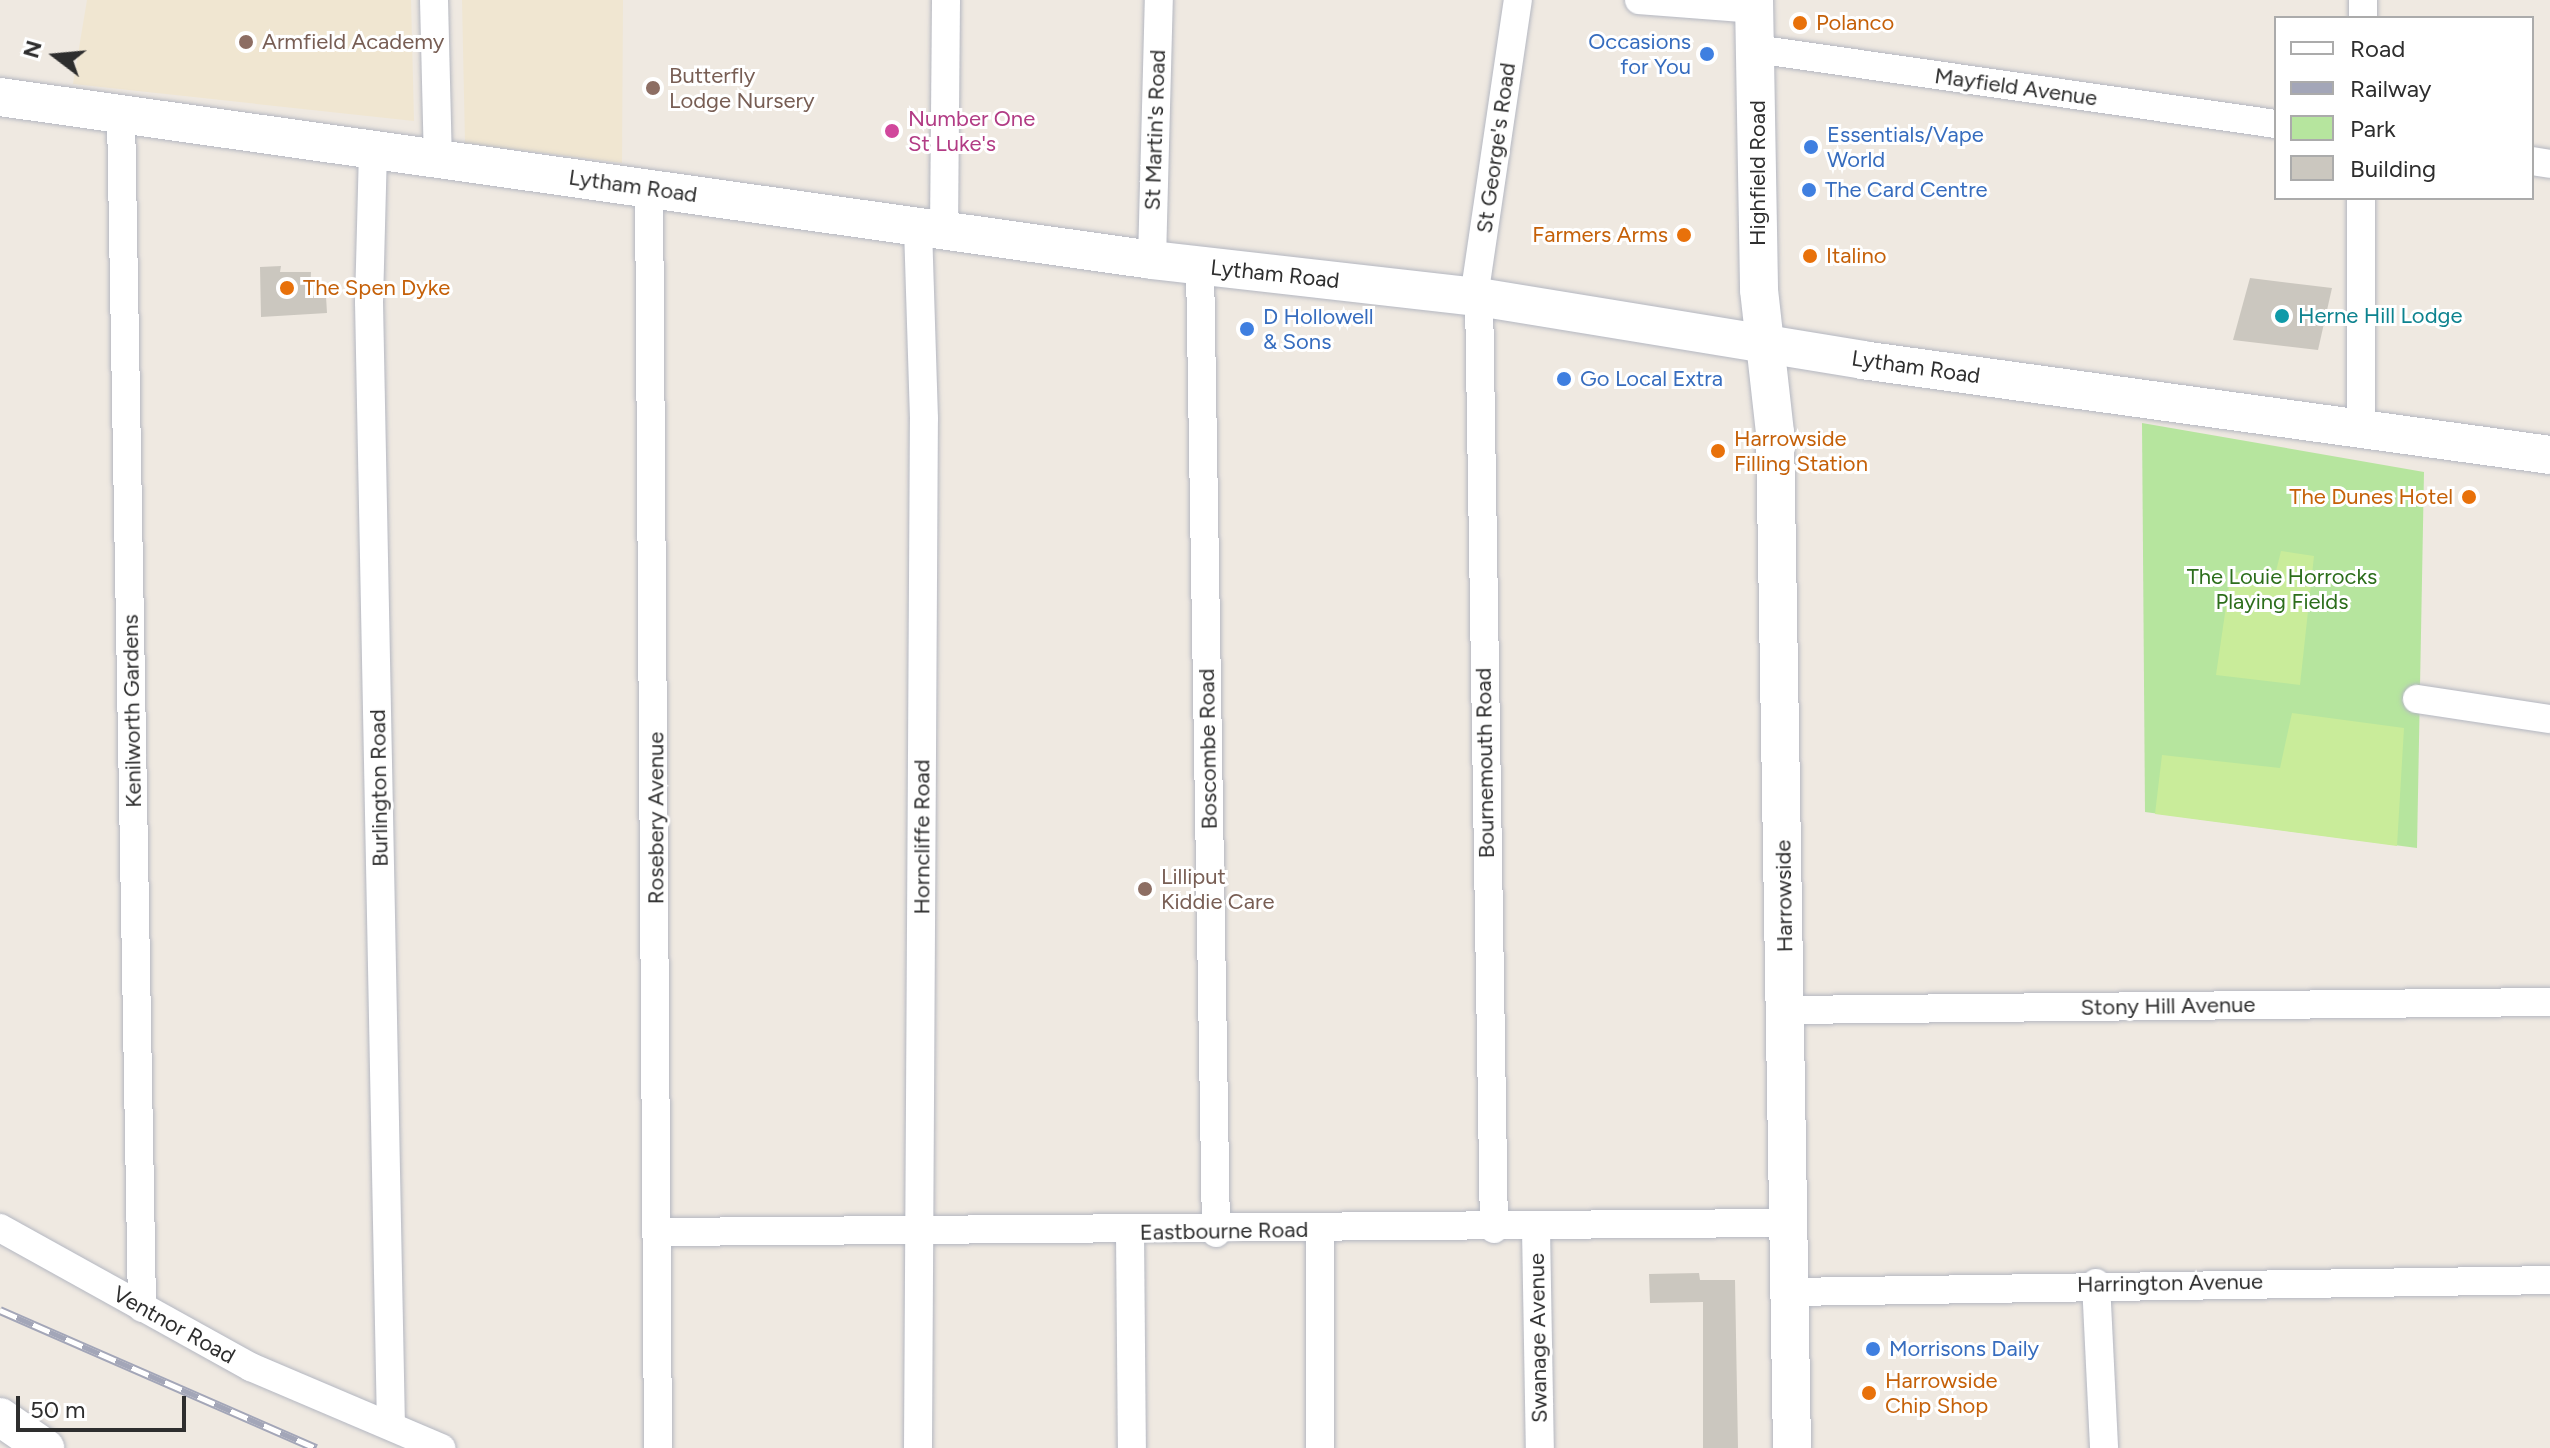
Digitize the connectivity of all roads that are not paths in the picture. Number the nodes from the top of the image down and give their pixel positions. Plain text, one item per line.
1 (434, 0) edge
2 (946, 0) edge
3 (1159, 0) edge
4 (1518, 0) edge
5 (1639, 0) edge
6 (1754, 5) edge
7 (1756, 49) junction
8 (0, 97) edge
9 (121, 115) junction
10 (2274, 124) edge
11 (373, 150) junction
12 (438, 159) junction
13 (649, 189) junction
14 (2361, 200) edge
15 (931, 228) junction
16 (1152, 260) junction
17 (1200, 266) junction
18 (1476, 297) junction
19 (1764, 345) junction
20 (2361, 428) junction
21 (2550, 455) edge
22 (2417, 699) dead end
23 (2550, 719) edge
24 (2550, 1002) edge
25 (1786, 1010) junction
26 (1789, 1223) junction
27 (0, 1228) edge
28 (1494, 1229) junction
29 (1536, 1229) junction
30 (1320, 1230) junction
31 (658, 1232) junction
32 (1130, 1232) junction
33 (920, 1233) junction
34 (1216, 1233) junction
35 (2550, 1280) edge
36 (2096, 1283) junction
37 (1790, 1292) junction
38 (142, 1308) junction
39 (0, 1417) edge
40 (391, 1425) junction
41 (45, 1448) edge
42 (441, 1448) edge
43 (658, 1448) edge
44 (918, 1448) edge
45 (1132, 1448) edge
46 (1320, 1448) edge
47 (1540, 1448) edge
48 (1792, 1448) edge
49 (2104, 1448) edge

1 - 12 street
2 - 15 street, Horncliffe Road
3 - 16 street, St Martin's Road
4 - 18 street, St George's Road
5 - 6 street
6 - 7 main road, Highfield Road
7 - 10 street, Mayfield Avenue
7 - 19 main road, Highfield Road
8 - 9 main road, Lytham Road
9 - 11 main road, Lytham Road
9 - 38 street, Kenilworth Gardens
11 - 12 main road, Lytham Road
11 - 40 street, Burlington Road
12 - 13 main road, Lytham Road
13 - 15 main road, Lytham Road
13 - 31 street, Rosebery Avenue
14 - 20 street
15 - 16 main road, Lytham Road
15 - 33 street, Horncliffe Road
16 - 17 main road, Lytham Road
17 - 18 main road, Lytham Road
17 - 34 street, Boscombe Road
18 - 19 main road, Lytham Road
18 - 28 street, Bournemouth Road
19 - 20 main road, Lytham Road
19 - 25 main road, Harrowside
20 - 21 main road, Lytham Road
22 - 23 street
24 - 25 street, Stony Hill Avenue
25 - 26 main road, Harrowside
26 - 29 street, Eastbourne Road
26 - 37 main road, Harrowside
27 - 38 street, Ventnor Road
28 - 29 street, Eastbourne Road
28 - 30 street, Eastbourne Road
29 - 47 street, Swanage Avenue
30 - 34 street, Eastbourne Road
30 - 46 street
31 - 33 street, Eastbourne Road
31 - 43 street, Rosebery Avenue
32 - 33 street, Eastbourne Road
32 - 34 street, Eastbourne Road
32 - 45 street
33 - 44 street, Horncliffe Road
35 - 36 street, Harrington Avenue
36 - 37 street, Harrington Avenue
36 - 49 street
37 - 48 main road, Harrowside
38 - 40 street, Ventnor Road
39 - 41 main road
40 - 42 street, Ventnor Road

